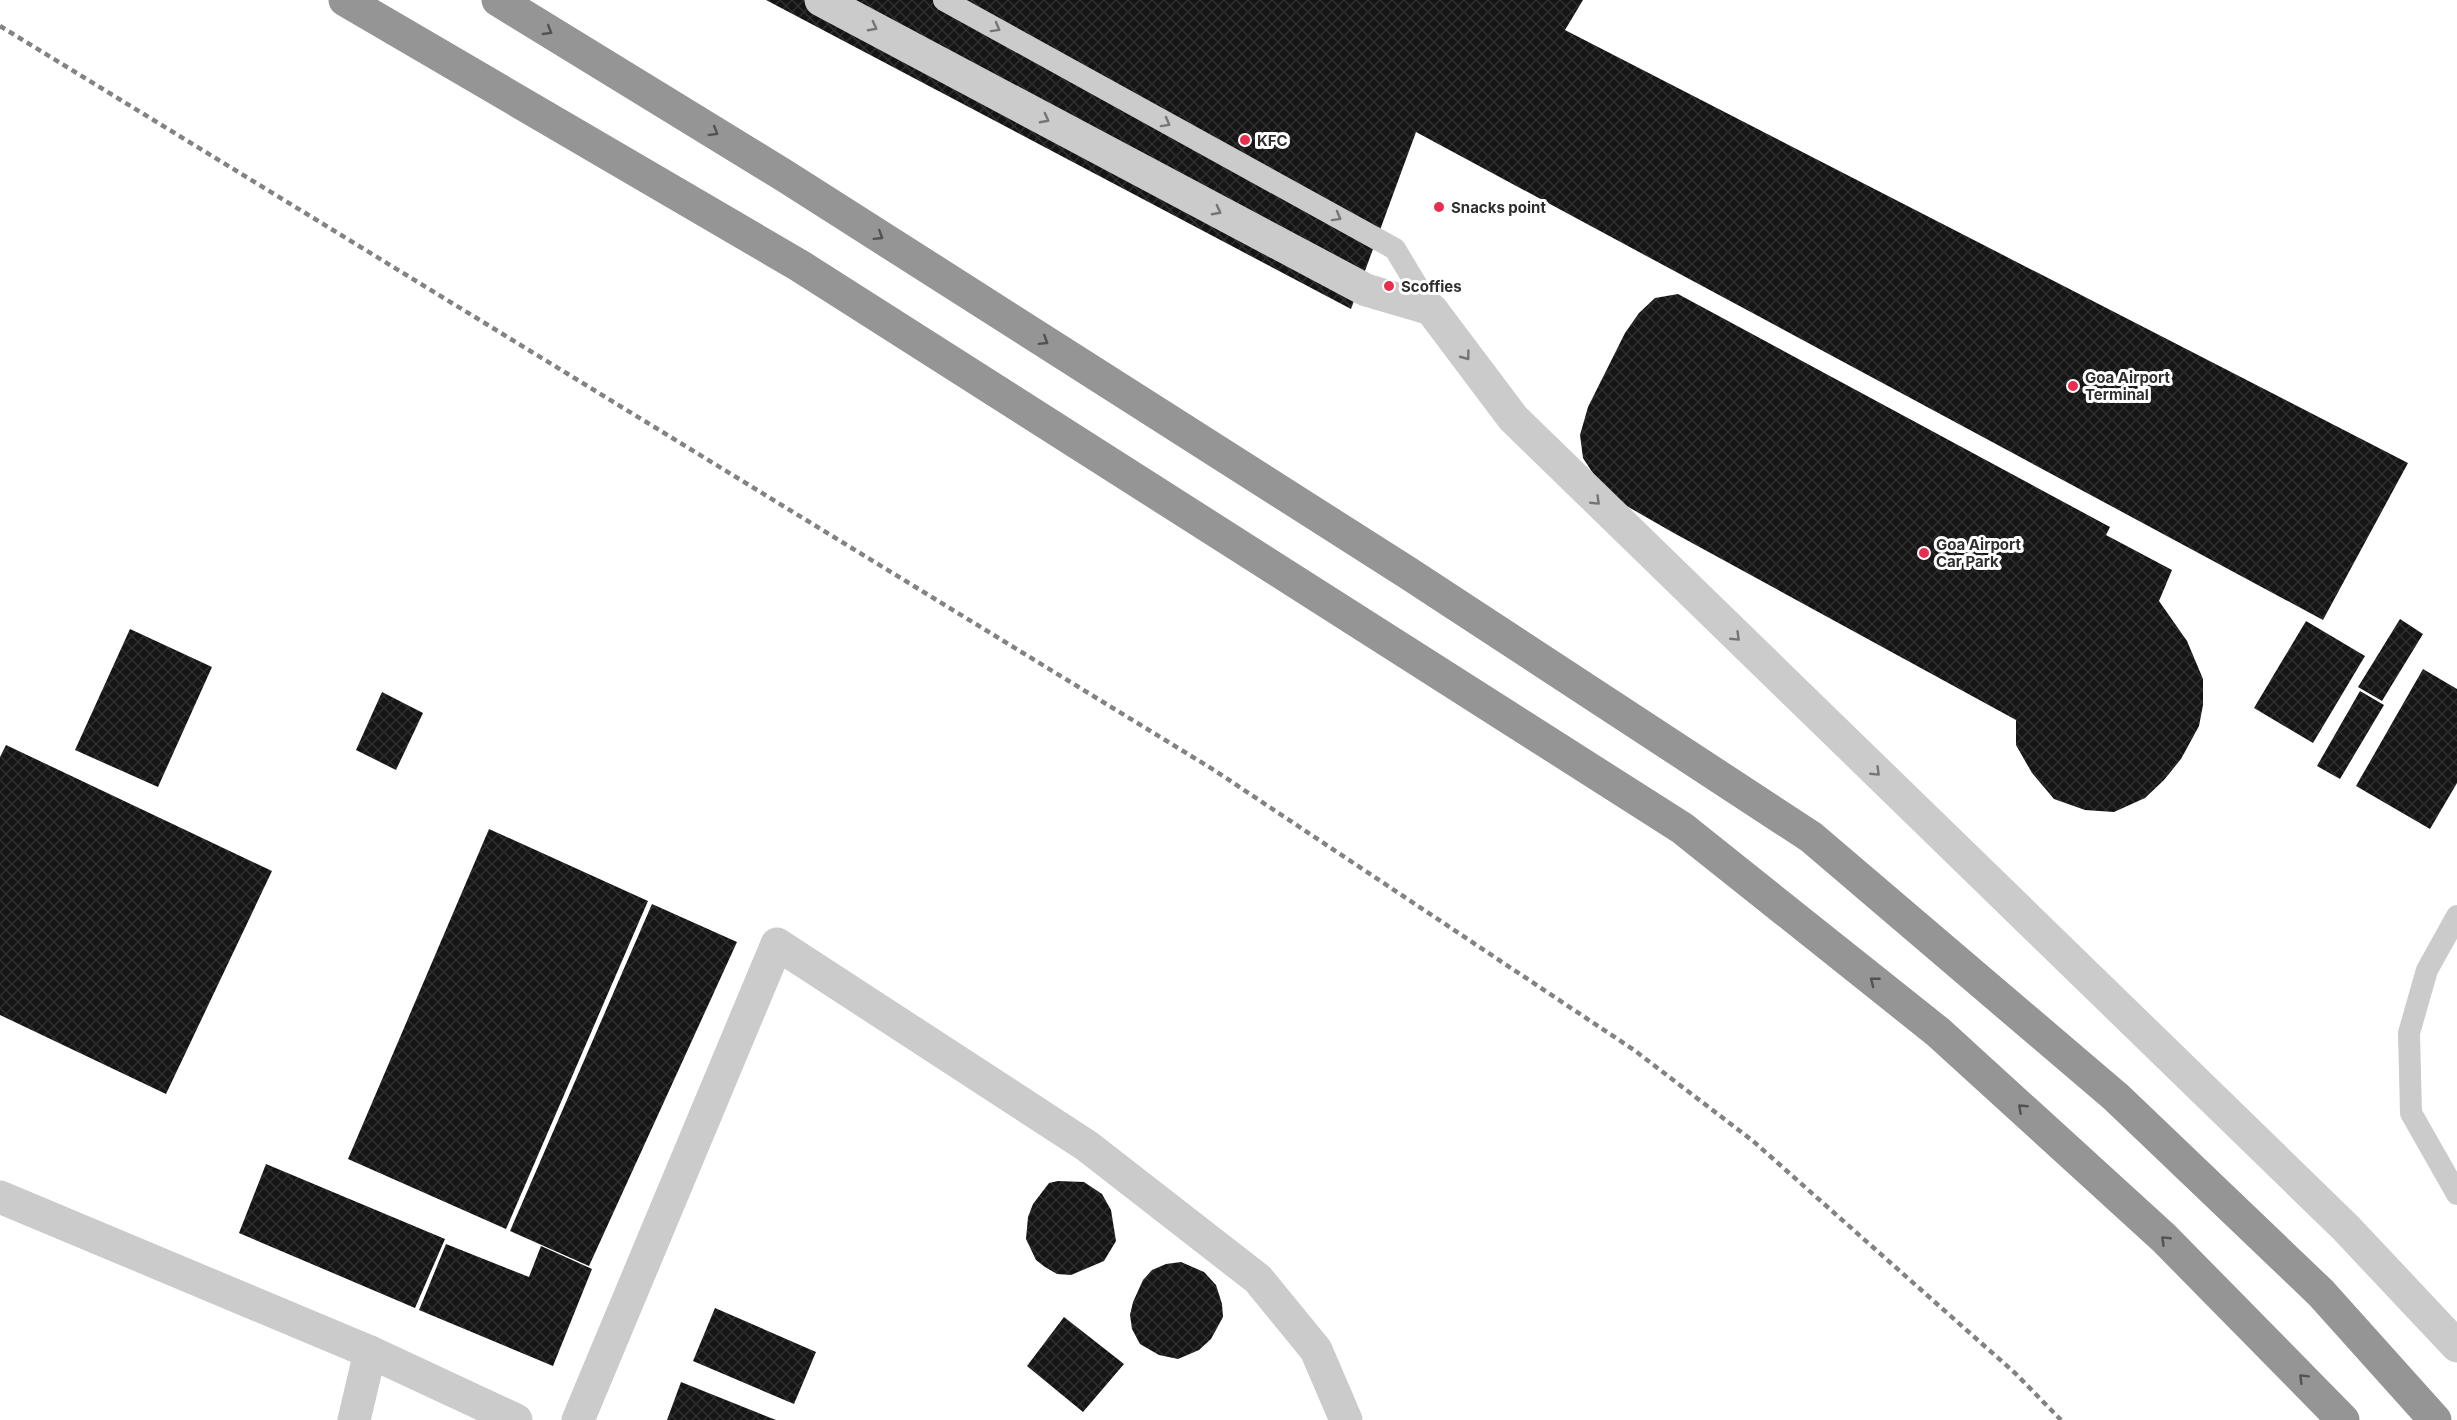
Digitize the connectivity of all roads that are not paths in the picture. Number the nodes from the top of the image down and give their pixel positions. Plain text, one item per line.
1 (345, 0) edge
2 (498, 0) edge
3 (821, 0) edge
4 (944, 0) edge
5 (1431, 309) junction
6 (2457, 916) edge
7 (2457, 1194) edge
8 (0, 1197) edge
9 (2457, 1346) edge
10 (370, 1352) junction
11 (354, 1420) edge
12 (516, 1420) edge
13 (578, 1420) edge
14 (1346, 1420) edge
15 (2343, 1420) edge
16 (2435, 1420) edge

15 -> 1 highway
2 -> 16 highway
3 -> 5 street
4 -> 5 lane
5 -> 9 street
6 - 7 lane
8 - 10 street
10 - 11 street
10 - 12 street
13 - 14 street

